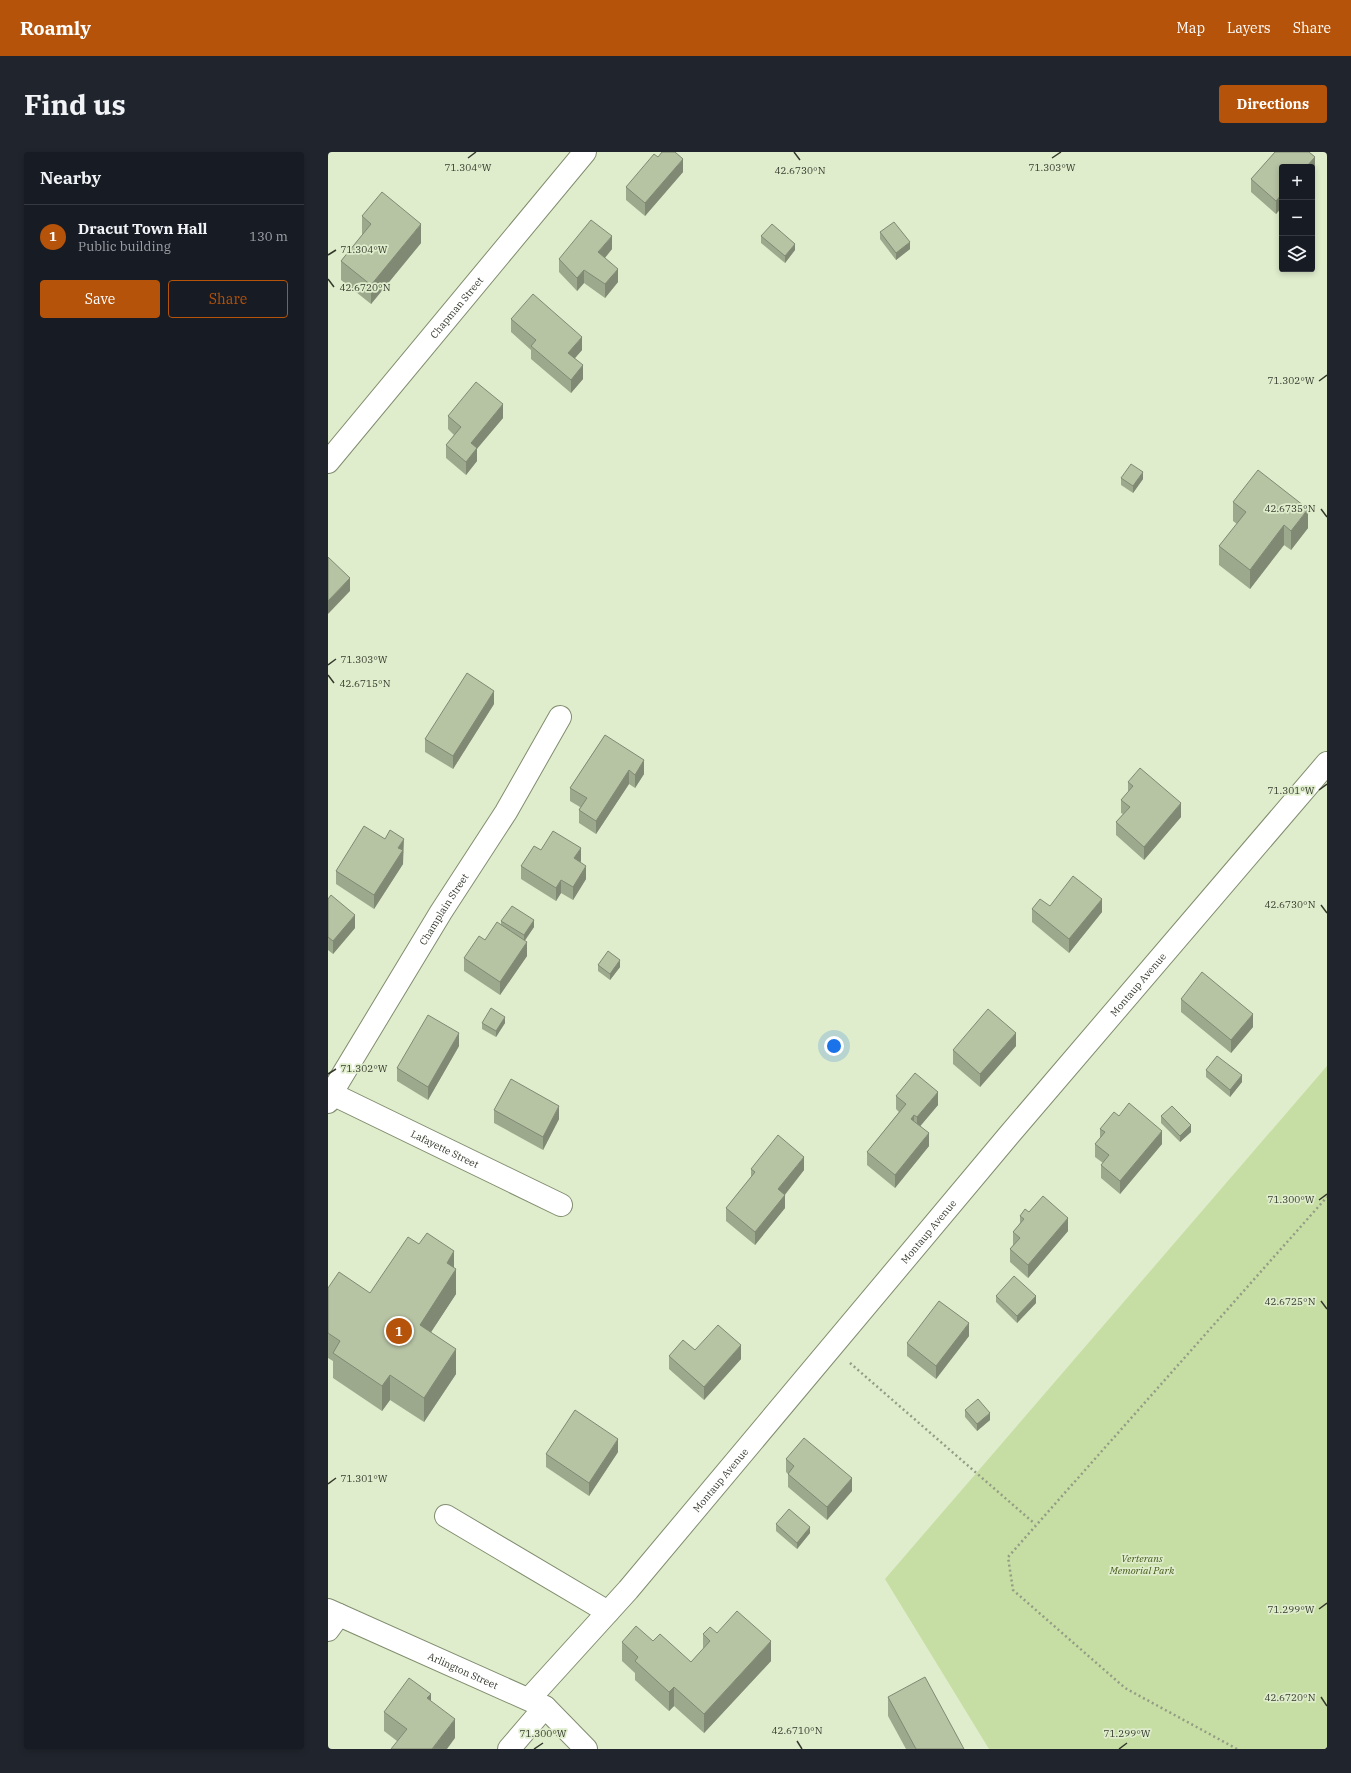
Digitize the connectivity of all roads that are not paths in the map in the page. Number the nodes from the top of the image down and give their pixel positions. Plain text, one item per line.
1 (585, 152) edge
2 (328, 462) edge
3 (560, 717) dead end
4 (1327, 763) edge
5 (329, 1096) edge
6 (561, 1205) dead end
7 (446, 1516) dead end
8 (608, 1612) junction
9 (332, 1618) edge
10 (537, 1703) junction
11 (509, 1749) edge
12 (586, 1749) edge

1 - 2 street, Chapman Street
3 - 5 street, Champlain Street
4 - 8 street, Montaup Avenue
5 - 6 street, Lafayette Street
7 - 8 street
8 - 10 street, Montaup Avenue
9 - 10 street, Arlington Street
10 - 11 street, Montaup Avenue
10 - 12 street, Arlington Street

